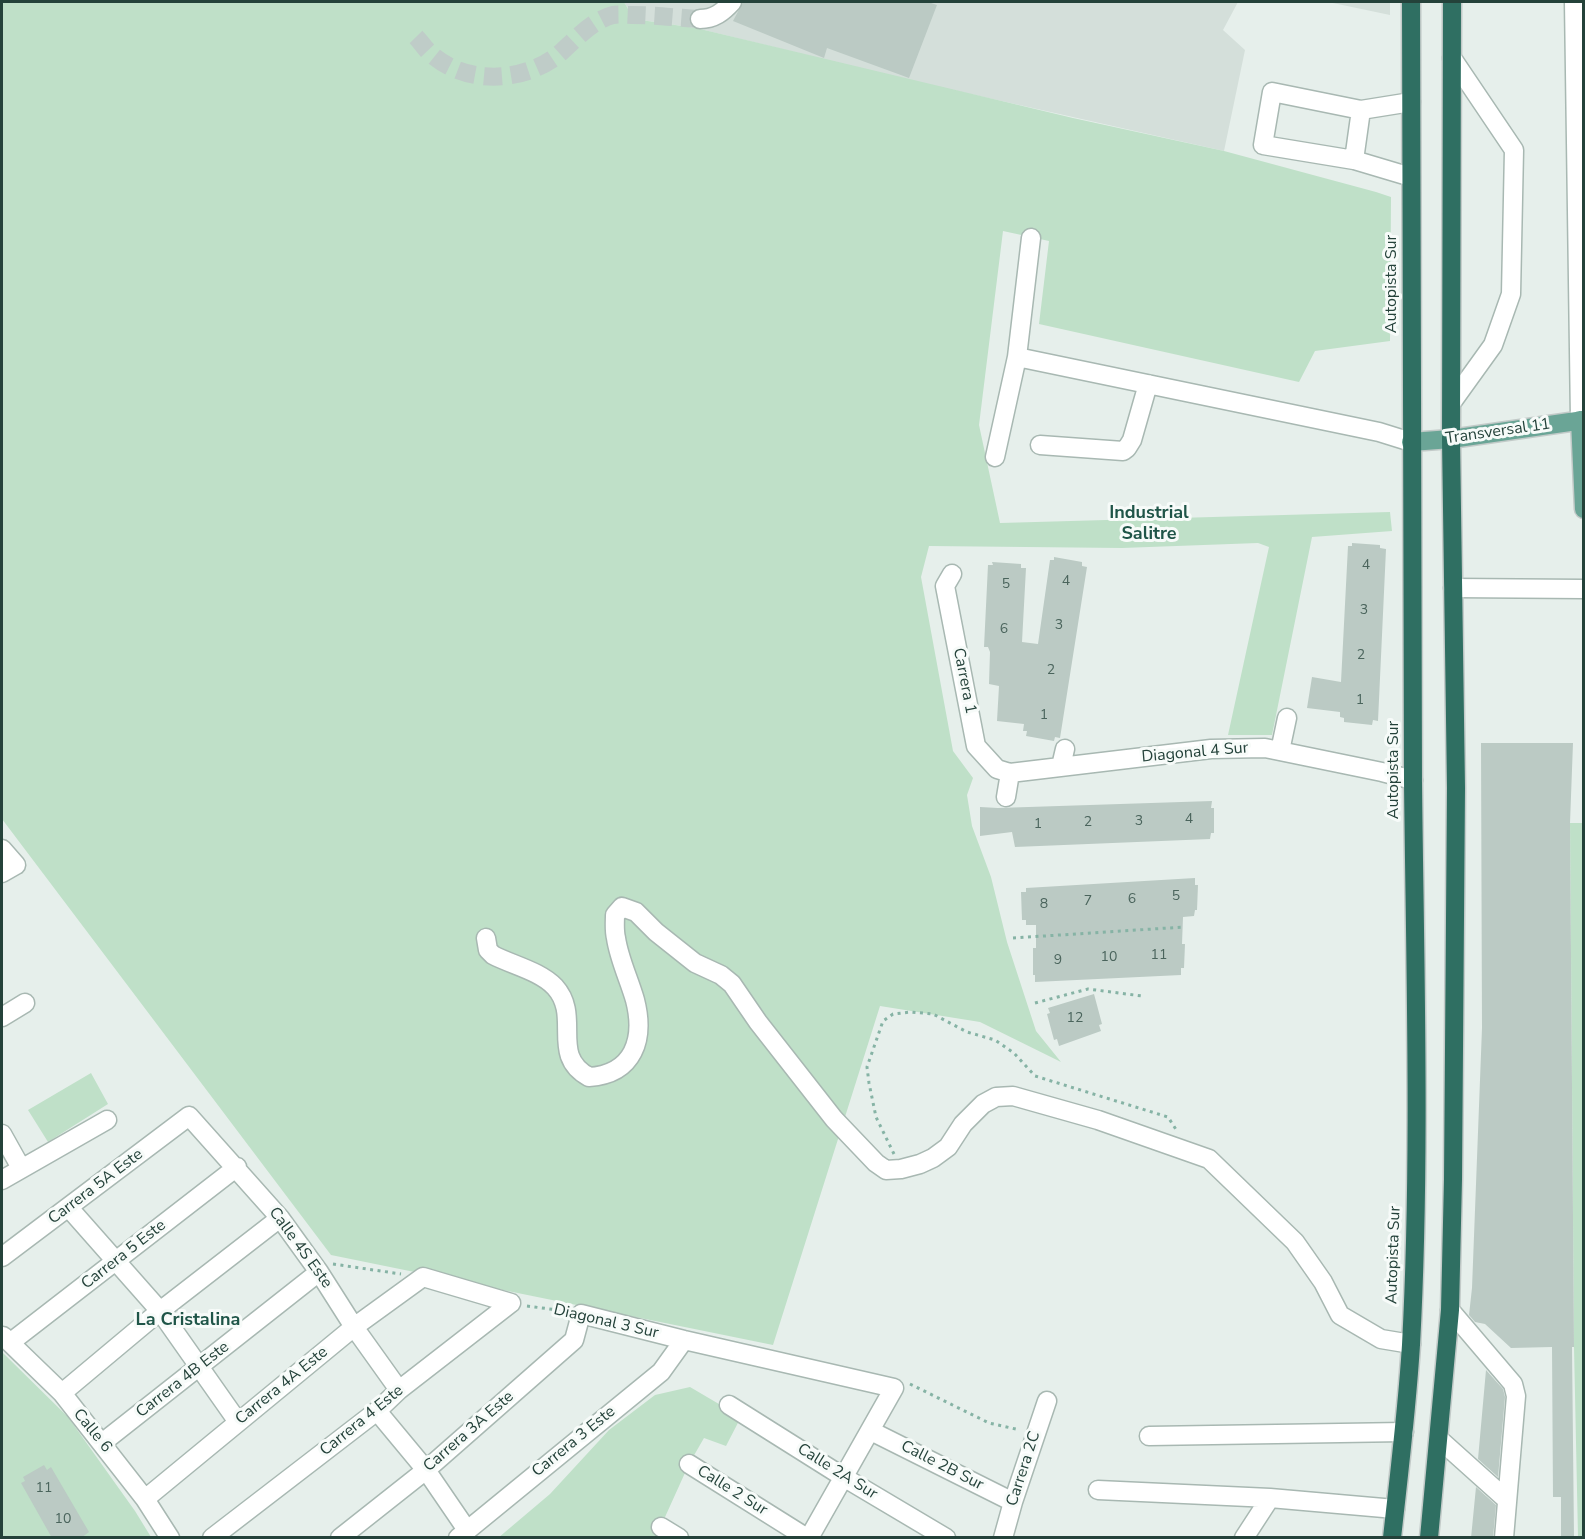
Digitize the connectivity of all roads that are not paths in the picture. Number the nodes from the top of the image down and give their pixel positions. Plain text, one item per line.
1 (732, 2) edge
2 (1410, 2) edge
3 (1452, 2) edge
4 (1574, 2) edge
5 (700, 19) tunnel mouth
6 (1452, 58) junction
7 (1411, 102) junction
8 (1361, 110) junction
9 (1354, 160) junction
10 (1411, 177) junction
11 (1031, 238) dead end
12 (1017, 357) junction
13 (1148, 384) junction
14 (1452, 402) junction
15 (1582, 420) edge
16 (1451, 439) junction
17 (1411, 442) junction
18 (1040, 445) dead end
19 (995, 457) dead end
20 (1584, 509) edge
21 (952, 574) dead end
22 (1453, 588) junction
23 (1584, 589) edge
24 (1287, 717) dead end
25 (1280, 751) junction
26 (1010, 773) junction
27 (1413, 780) junction
28 (1006, 797) dead end
29 (2, 849) edge
30 (9, 869) edge
31 (486, 938) dead end
32 (25, 1003) dead end
33 (2, 1017) edge
34 (189, 1116) joint
35 (107, 1120) dead end
36 (2, 1138) edge
37 (237, 1167) junction
38 (21, 1168) junction
39 (2, 1180) edge
40 (69, 1208) junction
41 (280, 1218) junction
42 (2, 1257) edge
43 (117, 1262) junction
44 (319, 1272) junction
45 (423, 1277) joint
46 (1450, 1310) junction
47 (160, 1311) junction
48 (581, 1314) joint
49 (354, 1327) junction
50 (6, 1339) edge
51 (684, 1340) junction
52 (1411, 1344) junction
53 (199, 1366) junction
54 (399, 1390) junction
55 (62, 1393) junction
56 (1047, 1401) dead end
57 (729, 1405) dead end
58 (377, 1411) junction
59 (238, 1422) junction
60 (871, 1431) junction
61 (1404, 1432) junction
62 (1149, 1436) dead end
63 (1439, 1439) junction
64 (102, 1443) junction
65 (688, 1464) dead end
66 (426, 1470) junction
67 (845, 1478) junction
68 (1098, 1490) dead end
69 (1270, 1498) junction
70 (145, 1499) junction
71 (1507, 1500) junction
72 (1013, 1502) junction
73 (1395, 1509) junction
74 (661, 1527) dead end
75 (463, 1534) edge
76 (170, 1538) edge
77 (212, 1538) edge
78 (340, 1538) edge
79 (679, 1538) edge
80 (808, 1538) edge
81 (946, 1538) edge
82 (1003, 1538) edge
83 (1244, 1538) edge
84 (1392, 1538) edge
85 (1429, 1538) edge
86 (1504, 1538) edge

1 - 5 street
2 - 7 highway, Autopista Sur
3 - 6 highway
4 - 15 street
6 - 14 highway
6 - 14 street
7 - 8 street
7 - 10 highway, Autopista Sur
8 - 9 street
8 - 9 street
9 - 10 street
10 - 17 highway, Autopista Sur
11 - 12 street
12 - 13 street
12 - 19 street
13 - 17 street
13 - 18 street
14 - 16 highway
15 - 16 main road, Transversal 11
15 - 20 main road
16 - 17 main road, Transversal 11
16 - 22 highway
17 - 27 highway, Autopista Sur
21 - 26 street, Carrera 1
22 - 23 street
22 - 46 highway
24 - 25 street
25 - 26 street, Diagonal 4 Sur
25 - 27 street, Diagonal 4 Sur
26 - 28 street
27 - 52 highway, Autopista Sur
29 - 30 street
31 - 52 street
32 - 33 street
34 - 37 street, Calle 4S Este
34 - 40 street, Carrera 5A Este
35 - 38 street
36 - 38 street
37 - 41 street, Calle 4S Este
37 - 43 street, Carrera 5 Este
38 - 39 street
40 - 42 street, Carrera 5A Este
40 - 43 street
41 - 44 street, Calle 4S Este
41 - 47 street
43 - 47 street
43 - 50 street, Carrera 5 Este
44 - 49 street, Calle 4S Este
44 - 53 street, Carrera 4B Este
45 - 49 street, Carrera 4A Este
45 - 54 street, Carrera 4 Este
46 - 63 highway
46 - 71 street
47 - 53 street
47 - 55 street
48 - 51 street, Diagonal 3 Sur
48 - 66 street, Carrera 3A Este
49 - 54 street, Calle 4S Este
49 - 59 street, Carrera 4A Este
50 - 55 street, Calle 6
51 - 60 street, Diagonal 3 Sur
51 - 75 street, Carrera 3 Este
52 - 61 highway, Autopista Sur
53 - 59 street
53 - 64 street, Carrera 4B Este
54 - 58 street, Carrera 4 Este
55 - 64 street, Calle 6
56 - 72 street, Carrera 2C
57 - 67 street, Calle 2A Sur
58 - 66 street
58 - 77 street, Carrera 4 Este
59 - 70 street, Carrera 4A Este
60 - 67 street
60 - 72 street, Calle 2B Sur
61 - 62 street
61 - 73 highway, Autopista Sur
63 - 71 street
63 - 85 highway
64 - 70 street, Calle 6
65 - 80 street, Calle 2 Sur
66 - 75 street
66 - 78 street, Carrera 3A Este
67 - 80 street
67 - 81 street, Calle 2A Sur
68 - 69 street
69 - 73 street
69 - 83 street
70 - 76 street, Calle 6
71 - 86 street
72 - 82 street, Carrera 2C
73 - 84 highway, Autopista Sur
74 - 79 street

